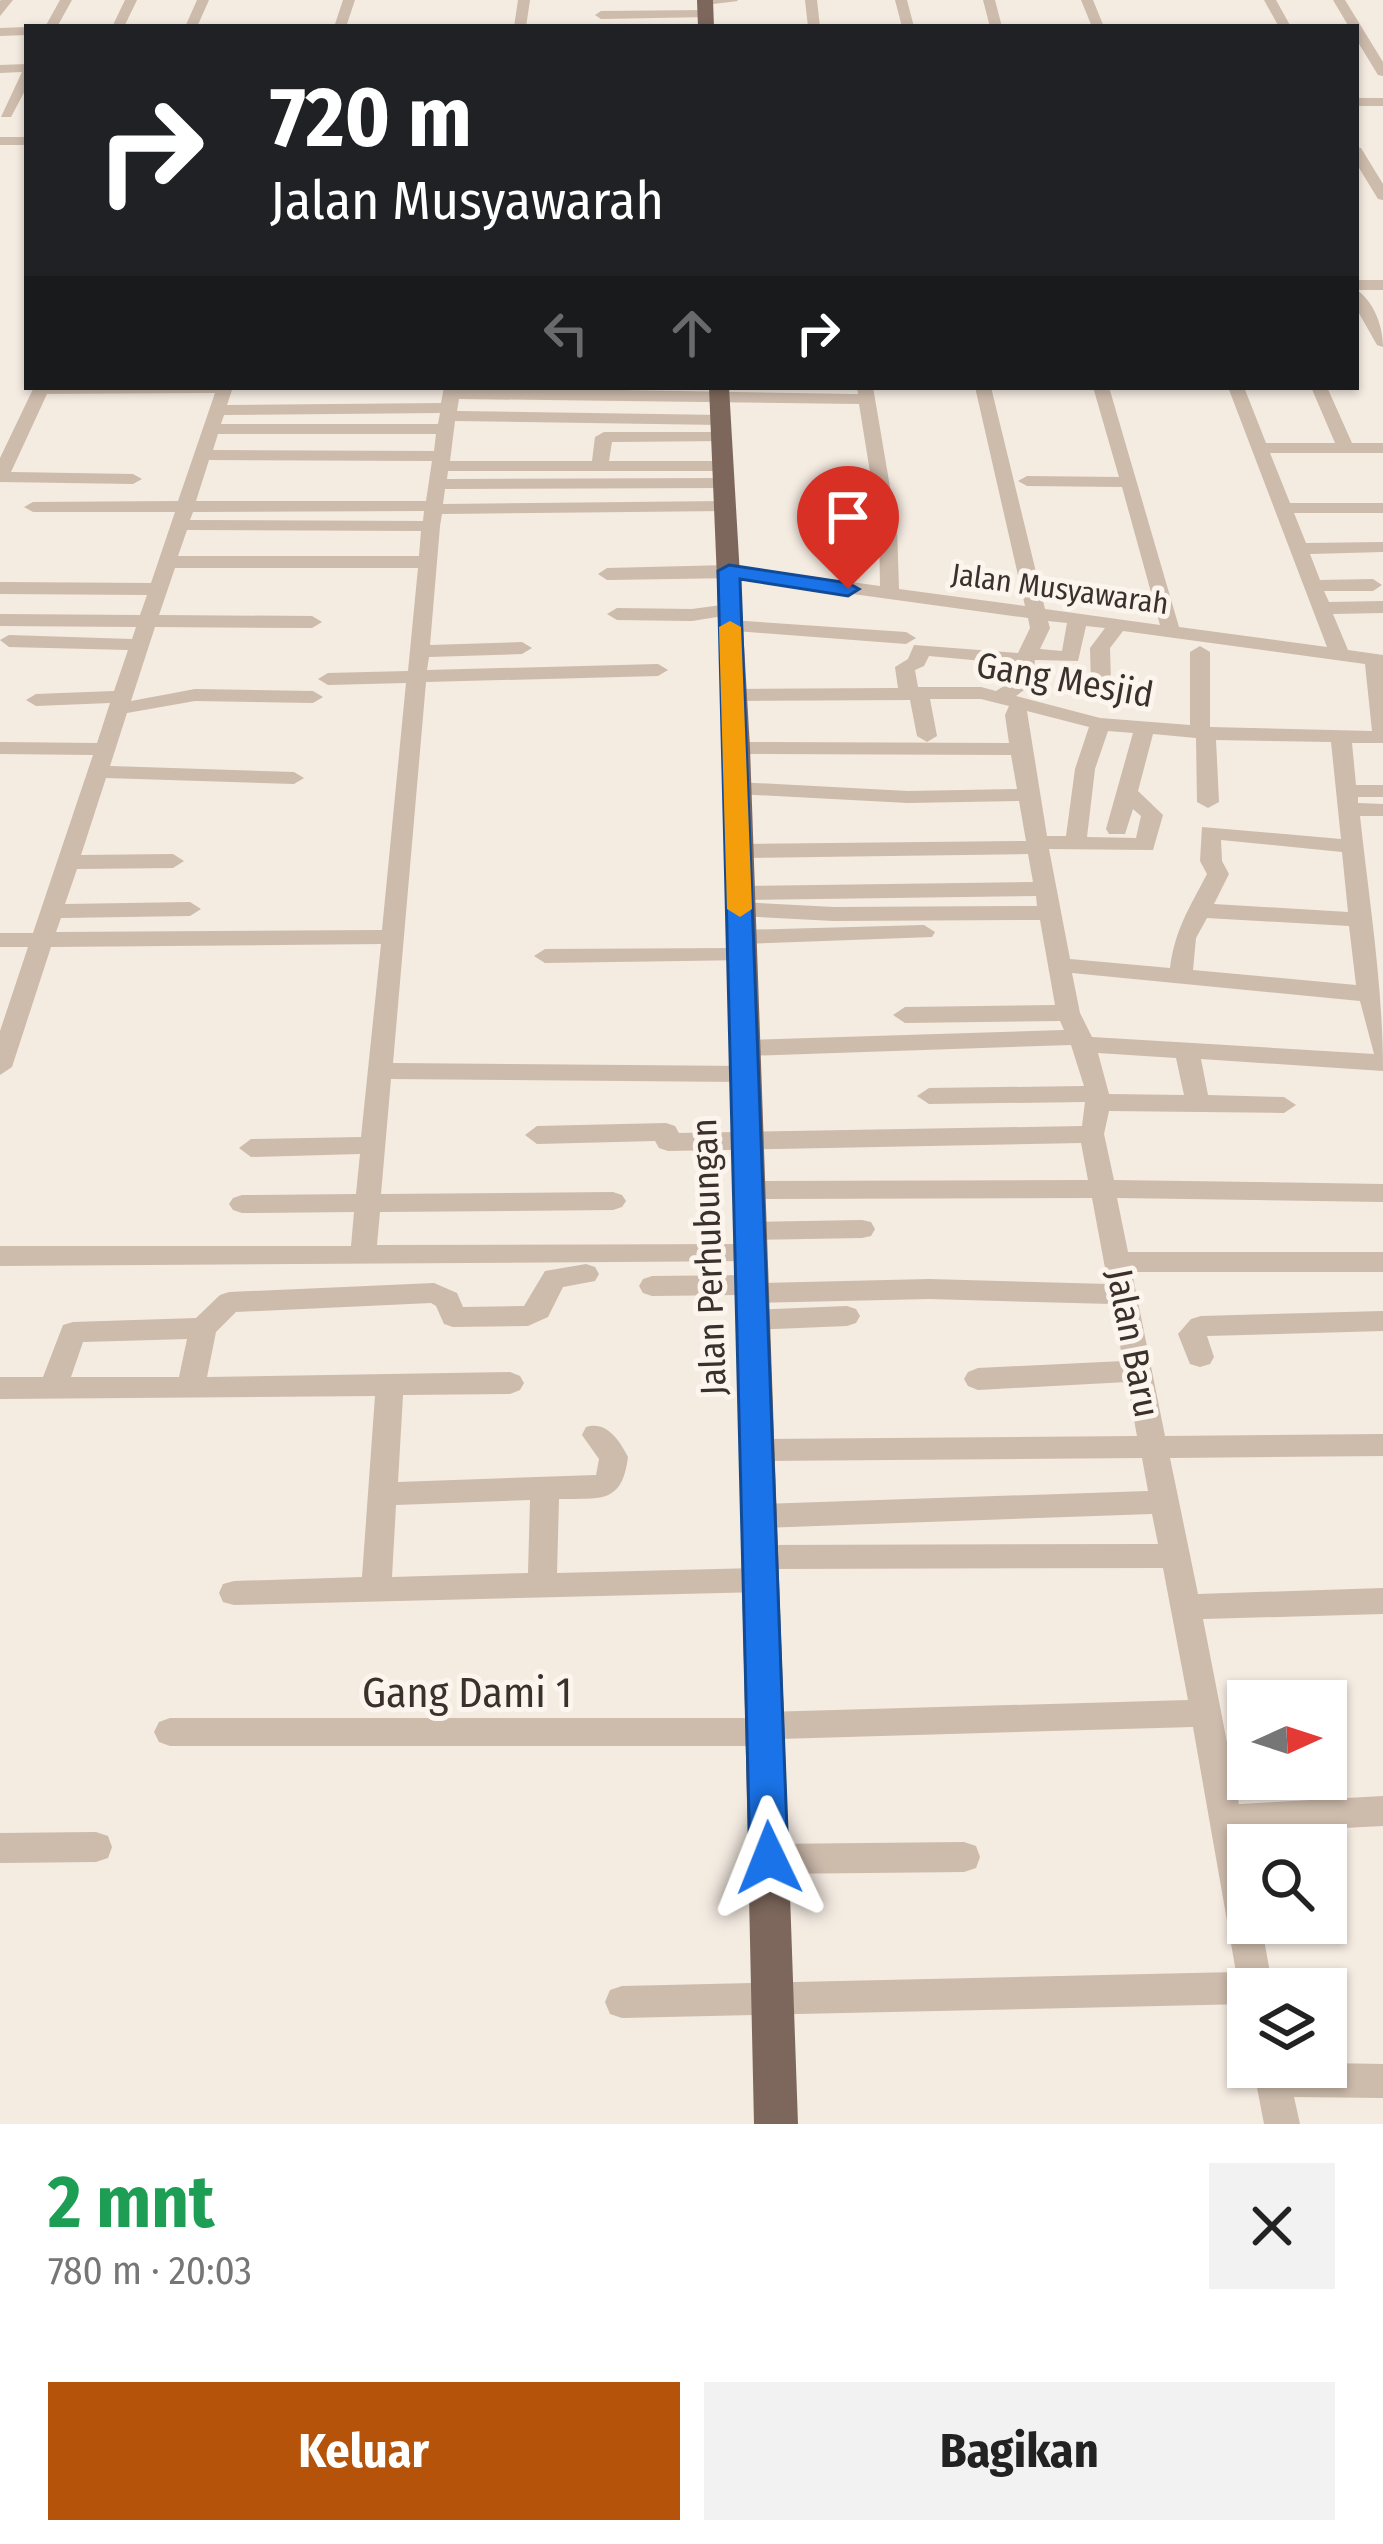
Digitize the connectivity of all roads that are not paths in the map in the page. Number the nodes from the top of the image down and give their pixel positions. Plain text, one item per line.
1 (7, 0) edge
2 (732, 1) edge
3 (706, 10) edge
4 (0, 12) edge
5 (601, 15) dead end
6 (1359, 34) edge
7 (1383, 72) edge
8 (24, 76) edge
9 (3, 114) edge
10 (1377, 175) edge
11 (1383, 196) edge
12 (1359, 299) edge
13 (1383, 342) edge
14 (40, 390) edge
15 (224, 390) edge
16 (983, 390) edge
17 (1102, 390) edge
18 (1237, 390) edge
19 (1320, 390) edge
20 (866, 393) edge
21 (450, 407) edge
22 (209, 435) junction
23 (722, 442) edge
24 (319, 446) dead end
25 (1259, 448) junction
26 (1346, 448) junction
27 (1383, 448) edge
28 (600, 465) junction
29 (440, 469) junction
30 (0, 476) edge
31 (133, 479) dead end
32 (1028, 481) dead end
33 (1129, 482) junction
34 (58, 492) dead end
35 (127, 506) junction
36 (33, 507) dead end
37 (1283, 508) junction
38 (1383, 508) edge
39 (432, 514) junction
40 (184, 515) junction
41 (1383, 547) edge
42 (1299, 549) junction
43 (168, 562) junction
44 (429, 562) junction
45 (729, 573) junction
46 (608, 574) dead end
47 (1373, 585) dead end
48 (1314, 586) junction
49 (0, 588) edge
50 (160, 589) junction
51 (888, 596) junction
52 (1383, 607) edge
53 (1323, 608) junction
54 (617, 614) dead end
55 (1039, 617) junction
56 (729, 618) junction
57 (0, 620) edge
58 (149, 621) junction
59 (312, 622) dead end
60 (1076, 623) junction
61 (1115, 628) junction
62 (1168, 634) junction
63 (906, 638) dead end
64 (10, 641) dead end
65 (140, 644) junction
66 (522, 648) dead end
67 (421, 651) junction
68 (1200, 652) dead end
69 (1340, 656) junction
70 (1027, 657) junction
71 (1379, 661) edge
72 (658, 670) dead end
73 (328, 680) dead end
74 (1101, 684) dead end
75 (914, 693) junction
76 (735, 695) junction
77 (313, 697) dead end
78 (36, 700) dead end
79 (1011, 700) junction
80 (120, 703) junction
81 (1100, 724) junction
82 (1144, 729) junction
83 (1203, 733) junction
84 (927, 736) dead end
85 (1341, 737) junction
86 (1383, 737) edge
87 (0, 748) edge
88 (736, 748) junction
89 (1020, 749) junction
90 (101, 760) junction
91 (294, 778) dead end
92 (737, 788) junction
93 (1383, 791) edge
94 (1126, 792) junction
95 (1028, 795) junction
96 (1349, 800) junction
97 (1208, 802) dead end
98 (1383, 810) edge
99 (1117, 829) dead end
100 (1076, 843) junction
101 (1038, 845) junction
102 (737, 851) junction
103 (1355, 856) junction
104 (173, 861) dead end
105 (68, 862) junction
106 (1383, 868) edge
107 (1371, 893) edge
108 (1048, 901) junction
109 (190, 909) dead end
110 (1196, 910) junction
111 (52, 911) junction
112 (1361, 920) junction
113 (740, 923) junction
114 (924, 932) dead end
115 (394, 937) junction
116 (44, 939) junction
117 (0, 940) edge
118 (545, 956) dead end
119 (1373, 959) edge
120 (1060, 965) junction
121 (1180, 979) junction
122 (1374, 998) edge
123 (10, 1008) edge
124 (905, 1015) dead end
125 (1077, 1032) junction
126 (1383, 1050) edge
127 (1187, 1052) junction
128 (744, 1061) junction
129 (1383, 1063) edge
130 (0, 1067) edge
131 (379, 1071) junction
132 (929, 1096) dead end
133 (1097, 1098) junction
134 (1198, 1105) junction
135 (1284, 1105) dead end
136 (1092, 1134) junction
137 (537, 1136) dead end
138 (746, 1139) junction
139 (371, 1145) junction
140 (251, 1148) dead end
141 (1103, 1188) junction
142 (747, 1190) junction
143 (1383, 1193) edge
144 (613, 1201) dead end
145 (370, 1203) junction
146 (242, 1204) dead end
147 (862, 1229) dead end
148 (363, 1253) junction
149 (0, 1256) edge
150 (1118, 1262) junction
151 (1383, 1262) edge
152 (586, 1274) dead end
153 (749, 1277) junction
154 (652, 1286) dead end
155 (1124, 1294) junction
156 (848, 1316) dead end
157 (1383, 1321) edge
158 (202, 1328) junction
159 (1200, 1357) dead end
160 (1140, 1371) junction
161 (979, 1379) dead end
162 (510, 1383) dead end
163 (390, 1384) junction
164 (0, 1388) edge
165 (191, 1388) junction
166 (52, 1389) junction
167 (596, 1435) dead end
168 (1154, 1444) junction
169 (1383, 1445) edge
170 (757, 1450) junction
171 (545, 1489) junction
172 (382, 1494) junction
173 (1165, 1502) junction
174 (759, 1516) junction
175 (1176, 1556) junction
176 (761, 1569) junction
177 (542, 1586) junction
178 (376, 1588) junction
179 (234, 1593) dead end
180 (1383, 1601) edge
181 (1186, 1606) junction
182 (1206, 1713) junction
183 (765, 1729) junction
184 (170, 1732) dead end
185 (1383, 1811) edge
186 (1226, 1820) junction
187 (96, 1846) dead end
188 (0, 1848) edge
189 (964, 1856) dead end
190 (769, 1858) junction
191 (1252, 1968) edge
192 (1227, 1988) edge
193 (771, 1995) junction
194 (622, 2002) dead end
195 (1347, 2078) edge
196 (1383, 2080) edge
197 (1275, 2088) edge
198 (776, 2124) edge
199 (1282, 2124) edge

1 - 4 street
2 - 3 street
3 - 5 street
6 - 7 street
8 - 9 street
10 - 11 street
12 - 13 street
14 - 30 street
15 - 22 street
16 - 55 street
17 - 33 street
18 - 25 street
19 - 26 street
20 - 23 street
20 - 51 street
21 - 22 street
21 - 23 street
21 - 29 street
22 - 24 street
22 - 29 street
22 - 40 street
23 - 28 street
23 - 28 street
23 - 29 street
23 - 39 street
23 - 45 main road, Jalan Perhubungan
25 - 26 street
25 - 37 street
26 - 27 street
28 - 29 street
29 - 39 street
30 - 31 street
32 - 33 street
33 - 62 street
34 - 35 street
35 - 36 street
35 - 40 street
37 - 38 street
37 - 42 street
39 - 40 street
39 - 44 street
40 - 43 street
41 - 42 street
42 - 48 street
43 - 44 street
43 - 50 street
44 - 67 street
45 - 46 street, Jalan Musyawarah
45 - 51 street, Jalan Musyawarah
45 - 56 main road, Jalan Perhubungan
47 - 48 street
48 - 53 street
49 - 50 street
50 - 58 street
51 - 55 street, Jalan Musyawarah
52 - 53 street
53 - 69 street
54 - 56 street
55 - 60 street, Jalan Musyawarah
55 - 70 street
56 - 63 street
56 - 76 main road, Jalan Perhubungan
57 - 58 street
58 - 59 street
58 - 65 street
60 - 61 street, Jalan Musyawarah
60 - 70 street
61 - 62 street, Jalan Musyawarah
61 - 74 street
62 - 69 street, Jalan Musyawarah
64 - 65 street
65 - 80 street
66 - 67 street
67 - 72 street
67 - 73 street
67 - 115 street
68 - 83 street
69 - 71 street, Jalan Musyawarah
70 - 75 street
70 - 79 street
71 - 86 street
75 - 76 street, Gang Mesjid
75 - 79 street, Gang Mesjid
75 - 84 street
76 - 88 main road, Jalan Perhubungan
77 - 80 street
78 - 80 street
79 - 81 street, Gang Mesjid
79 - 89 street, Jalan Baru
80 - 90 street
81 - 82 street, Gang Mesjid
81 - 100 street
82 - 83 street, Gang Mesjid
82 - 94 street
83 - 85 street, Gang Mesjid
83 - 97 street
85 - 86 street, Gang Mesjid
85 - 96 street
87 - 90 street
88 - 89 street
88 - 92 main road, Jalan Perhubungan
89 - 95 street, Jalan Baru
90 - 91 street
90 - 105 street
92 - 95 street
92 - 102 main road, Jalan Perhubungan
93 - 96 street
94 - 99 street
94 - 100 street
95 - 101 street, Jalan Baru
96 - 98 street
96 - 103 street
100 - 101 street
101 - 102 street
101 - 108 street, Jalan Baru
102 - 113 main road, Jalan Perhubungan
103 - 106 street
103 - 107 street
103 - 110 street
104 - 105 street
105 - 111 street
107 - 112 street
108 - 113 street
108 - 120 street, Jalan Baru
109 - 111 street
110 - 112 street
110 - 121 street
111 - 116 street
112 - 119 street
113 - 114 street
113 - 118 street
113 - 128 main road, Jalan Perhubungan
115 - 116 street
115 - 131 street
116 - 117 street
116 - 123 street
119 - 122 street
120 - 121 street
120 - 125 street, Jalan Baru
121 - 122 street
122 - 126 street
123 - 130 street
124 - 125 street
125 - 127 street
125 - 128 street
125 - 133 street, Jalan Baru
127 - 129 street
127 - 134 street
128 - 131 street
128 - 138 main road, Jalan Perhubungan
131 - 139 street
132 - 133 street
133 - 134 street
133 - 136 street, Jalan Baru
134 - 135 street
136 - 138 street
136 - 141 street, Jalan Baru
137 - 138 street
138 - 142 main road, Jalan Perhubungan
139 - 140 street
139 - 145 street
141 - 142 street
141 - 143 street
141 - 150 street, Jalan Baru
142 - 153 main road, Jalan Perhubungan
144 - 145 street
145 - 146 street
145 - 148 street
147 - 153 street
148 - 149 street
148 - 153 street
150 - 151 street
150 - 155 street, Jalan Baru
152 - 158 street
153 - 154 street
153 - 155 street
153 - 156 street
153 - 170 main road, Jalan Perhubungan
155 - 160 street, Jalan Baru
157 - 159 street
158 - 165 street
158 - 166 street
160 - 161 street
160 - 168 street, Jalan Baru
162 - 163 street
163 - 165 street
163 - 172 street
164 - 166 street
165 - 166 street
167 - 171 street
168 - 169 street
168 - 170 street
168 - 173 street, Jalan Baru
170 - 174 main road, Jalan Perhubungan
171 - 172 street
171 - 177 street
172 - 178 street
173 - 174 street
173 - 175 street, Jalan Baru
174 - 176 main road, Jalan Perhubungan
175 - 176 street
175 - 181 street, Jalan Baru
176 - 177 street
176 - 183 main road, Jalan Perhubungan
177 - 178 street
178 - 179 street
180 - 181 street
181 - 182 street, Jalan Baru
182 - 183 street, Gang Dami 1
182 - 186 street, Jalan Baru
183 - 184 street, Gang Dami 1
183 - 190 main road, Jalan Perhubungan
185 - 186 street
186 - 191 street, Jalan Baru
187 - 188 street
189 - 190 street
190 - 193 main road, Jalan Perhubungan
192 - 193 street
193 - 194 street
193 - 198 main road, Jalan Perhubungan
195 - 196 street
197 - 199 street

